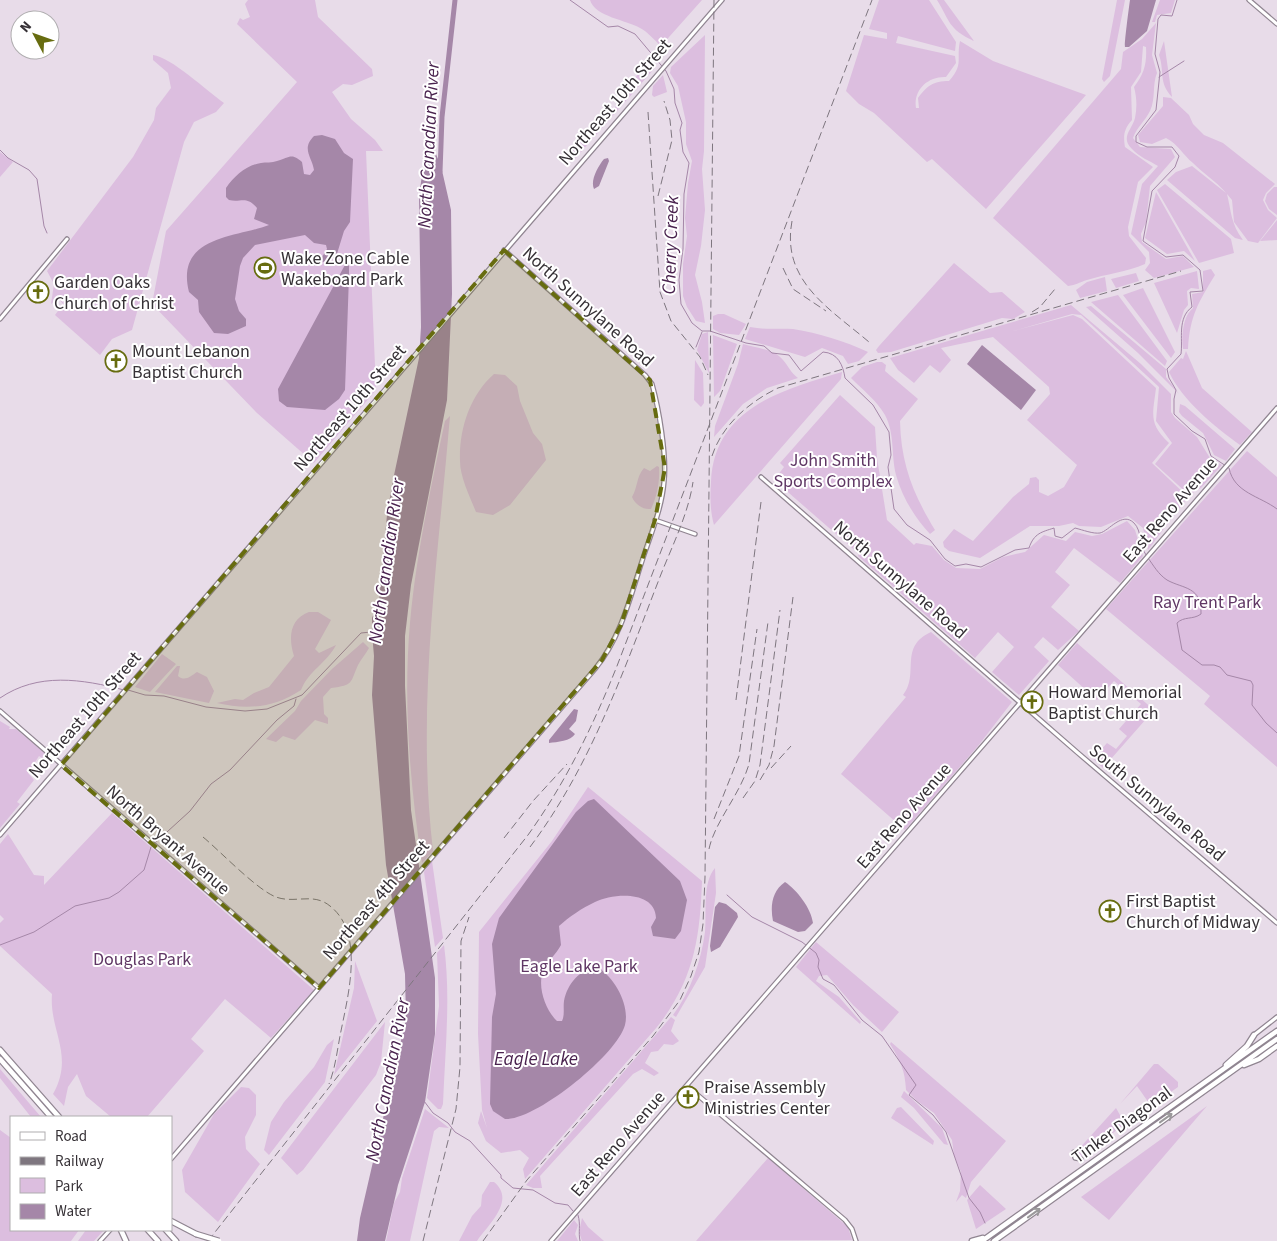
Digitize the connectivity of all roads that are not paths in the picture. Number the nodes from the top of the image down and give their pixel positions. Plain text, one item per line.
1 (722, 0) edge
2 (1249, 0) edge
3 (1277, 24) edge
4 (68, 240) dead end
5 (504, 250) junction
6 (0, 319) edge
7 (1277, 408) edge
8 (761, 477) dead end
9 (655, 520) junction
10 (695, 534) dead end
11 (602, 660) joint
12 (1020, 703) junction
13 (0, 711) edge
14 (61, 764) junction
15 (0, 835) edge
16 (1277, 923) edge
17 (319, 988) junction
18 (1277, 1017) edge
19 (1277, 1031) edge
20 (1254, 1035) joint
21 (1277, 1039) edge
22 (1277, 1046) edge
23 (0, 1050) edge
24 (0, 1058) edge
25 (1234, 1070) junction
26 (1210, 1079) junction
27 (687, 1086) junction
28 (49, 1116) edge
29 (58, 1116) edge
30 (1074, 1152) dead end
31 (172, 1158) edge
32 (1081, 1159) dead end
33 (172, 1222) edge
34 (109, 1231) edge
35 (149, 1231) edge
36 (167, 1231) edge
37 (990, 1236) junction
38 (100, 1241) edge
39 (158, 1241) edge
40 (176, 1241) edge
41 (219, 1241) edge
42 (551, 1241) edge
43 (856, 1241) edge
44 (972, 1241) edge
45 (982, 1241) edge
46 (994, 1241) edge

1 - 5 main road, Northeast 10th Street
2 - 3 main road
4 - 6 main road
5 - 9 main road, North Sunnylane Road
5 - 14 main road, Northeast 10th Street
7 - 12 main road, East Reno Avenue
8 - 12 main road, North Sunnylane Road
9 - 10 main road
9 - 11 main road, North Sunnylane Road
11 - 17 main road, Northeast 4th Street
12 - 16 main road, South Sunnylane Road
12 - 27 main road, East Reno Avenue
13 - 14 main road, North Bryant Avenue
14 - 15 main road, Northeast 10th Street
14 - 17 main road, North Bryant Avenue
17 - 31 main road, Northeast 4th Street
18 - 20 main road
19 - 26 highway, Tinker Diagonal
20 - 26 highway
21 - 25 highway, Tinker Diagonal
22 - 25 highway
23 - 29 highway
24 - 28 highway
46 -> 25 highway, Tinker Diagonal
26 - 37 highway, Tinker Diagonal
27 - 42 main road, East Reno Avenue
27 - 43 main road
30 - 32 main road
33 - 41 highway, bridge
34 - 38 main road
35 - 39 highway
36 - 40 highway
37 - 44 highway
37 - 45 highway, Tinker Diagonal

